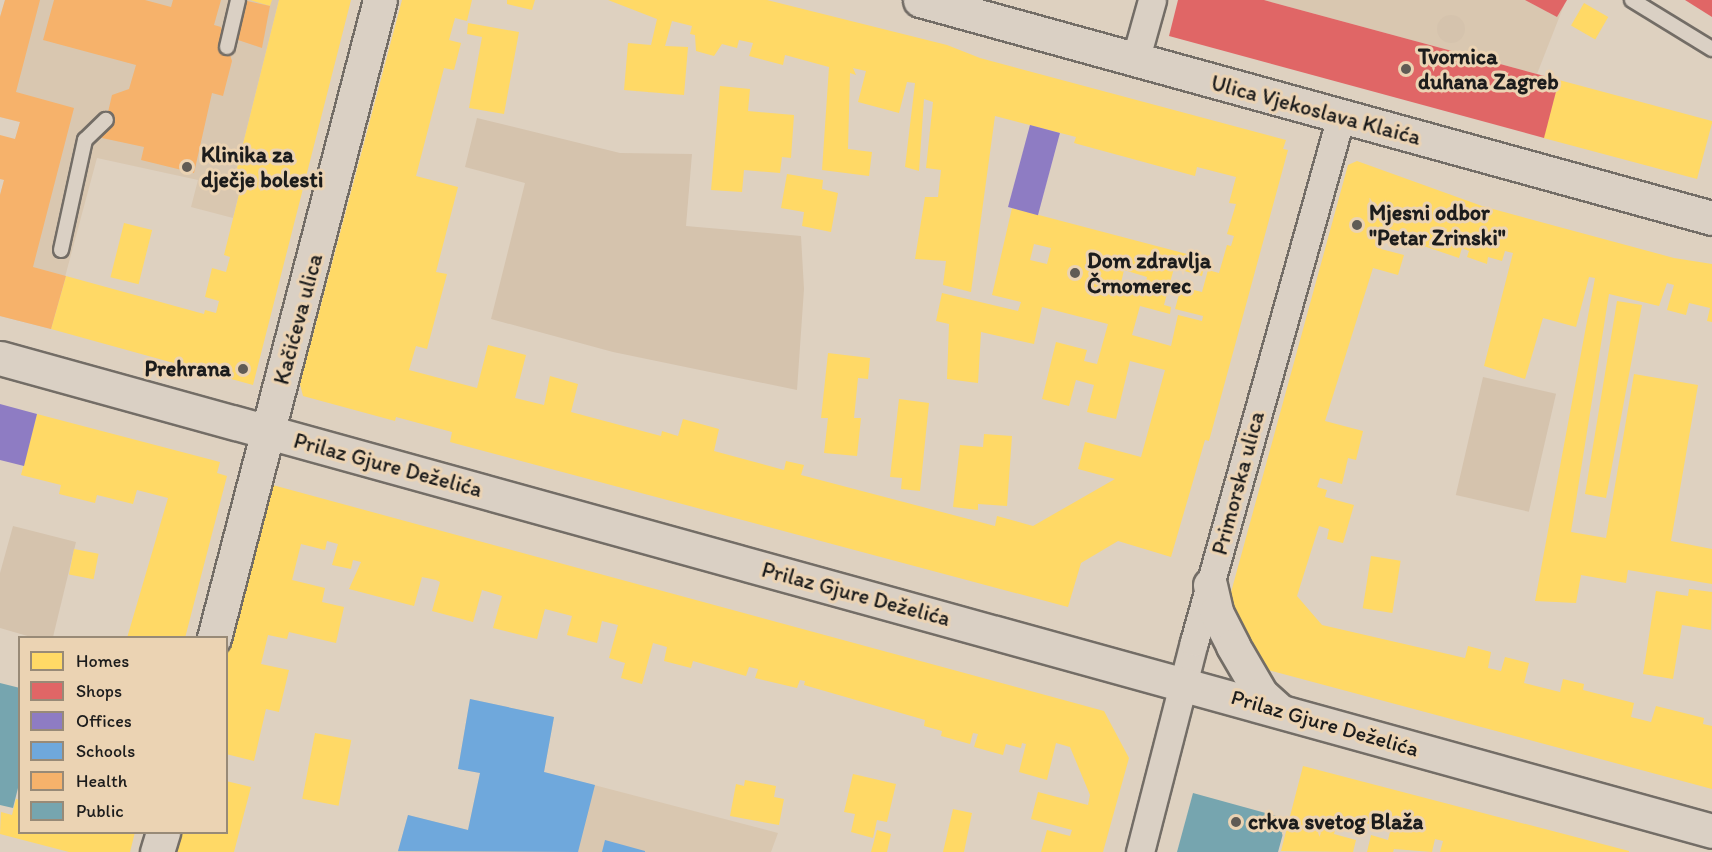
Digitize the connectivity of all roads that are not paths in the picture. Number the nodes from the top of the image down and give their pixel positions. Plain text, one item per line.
1 (238, 0) edge
2 (380, 0) edge
3 (920, 0) edge
4 (1152, 0) edge
5 (1632, 0) edge
6 (227, 47) dead end
7 (1712, 49) edge
8 (1135, 61) junction
9 (1341, 116) junction
10 (106, 120) dead end
11 (1712, 218) edge
12 (61, 250) dead end
13 (0, 358) edge
14 (268, 432) junction
15 (1210, 585) junction
16 (215, 636) edge
17 (1184, 684) junction
18 (1280, 711) junction
19 (1712, 831) edge
20 (162, 834) edge
21 (157, 852) edge
22 (1140, 852) edge

1 - 6 lane
2 - 14 street, Kačićeva ulica
3 - 8 street, Ulica Vjekoslava Klaića
4 - 8 street
5 - 7 lane
8 - 9 street, Ulica Vjekoslava Klaića
9 - 11 street, Ulica Vjekoslava Klaića
9 - 15 street, Primorska ulica
10 - 12 lane
13 - 14 street, Prilaz Gjure Deželića
14 - 16 street, Kačićeva ulica
14 - 17 street, Prilaz Gjure Deželića
15 - 17 street, Primorska ulica
15 - 18 street
17 - 18 street, Prilaz Gjure Deželića
17 - 22 street, Primorska ulica
18 - 19 street, Prilaz Gjure Deželića
20 - 21 street

